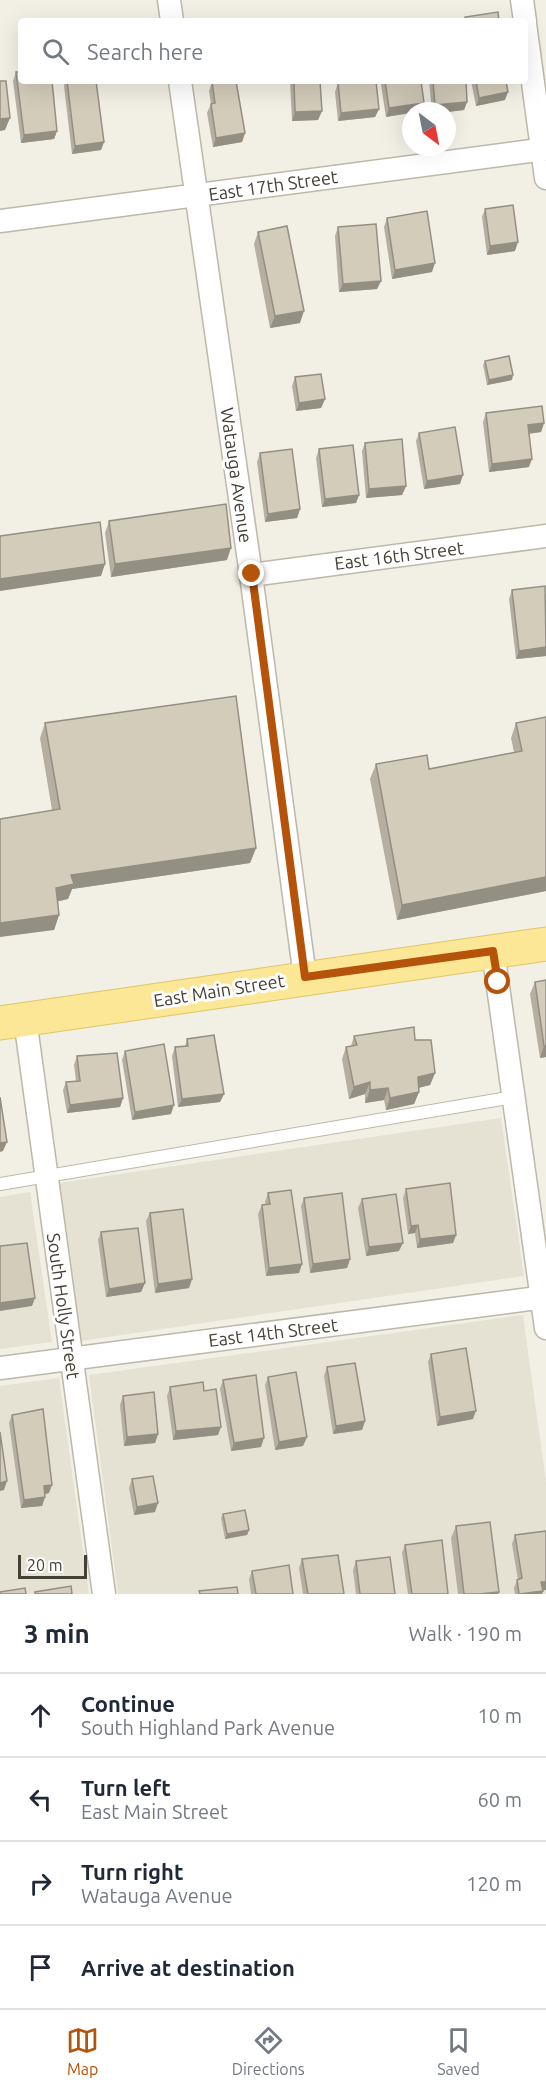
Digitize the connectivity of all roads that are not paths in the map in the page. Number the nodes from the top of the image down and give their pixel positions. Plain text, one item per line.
1 (169, 0) edge
2 (522, 0) edge
3 (172, 18) edge
4 (524, 18) edge
5 (528, 43) edge
6 (180, 84) edge
7 (544, 149) edge
8 (546, 178) edge
9 (196, 196) junction
10 (0, 221) edge
11 (546, 536) edge
12 (252, 574) junction
13 (546, 944) edge
14 (493, 951) junction
15 (305, 977) junction
16 (12, 1021) edge
17 (514, 1097) junction
18 (46, 1177) junction
19 (0, 1184) edge
20 (544, 1297) edge
21 (546, 1329) edge
22 (72, 1358) junction
23 (0, 1368) edge
24 (104, 1594) edge

1 - 3 street
2 - 4 street
5 - 7 street
6 - 9 street, Watauga Avenue
7 - 8 street
7 - 9 street, East 17th Street
9 - 10 street, East 17th Street
9 - 12 street, Watauga Avenue
11 - 12 street, East 16th Street
12 - 15 street, Watauga Avenue
13 - 14 main road, East Main Street
14 - 15 main road, East Main Street
14 - 17 street
15 - 16 main road, East Main Street
16 - 18 street, South Holly Street
17 - 18 lane
17 - 20 street
18 - 19 lane
18 - 22 street, South Holly Street
20 - 21 street
20 - 22 street, East 14th Street
22 - 23 street, East 14th Street
22 - 24 street, South Holly Street

